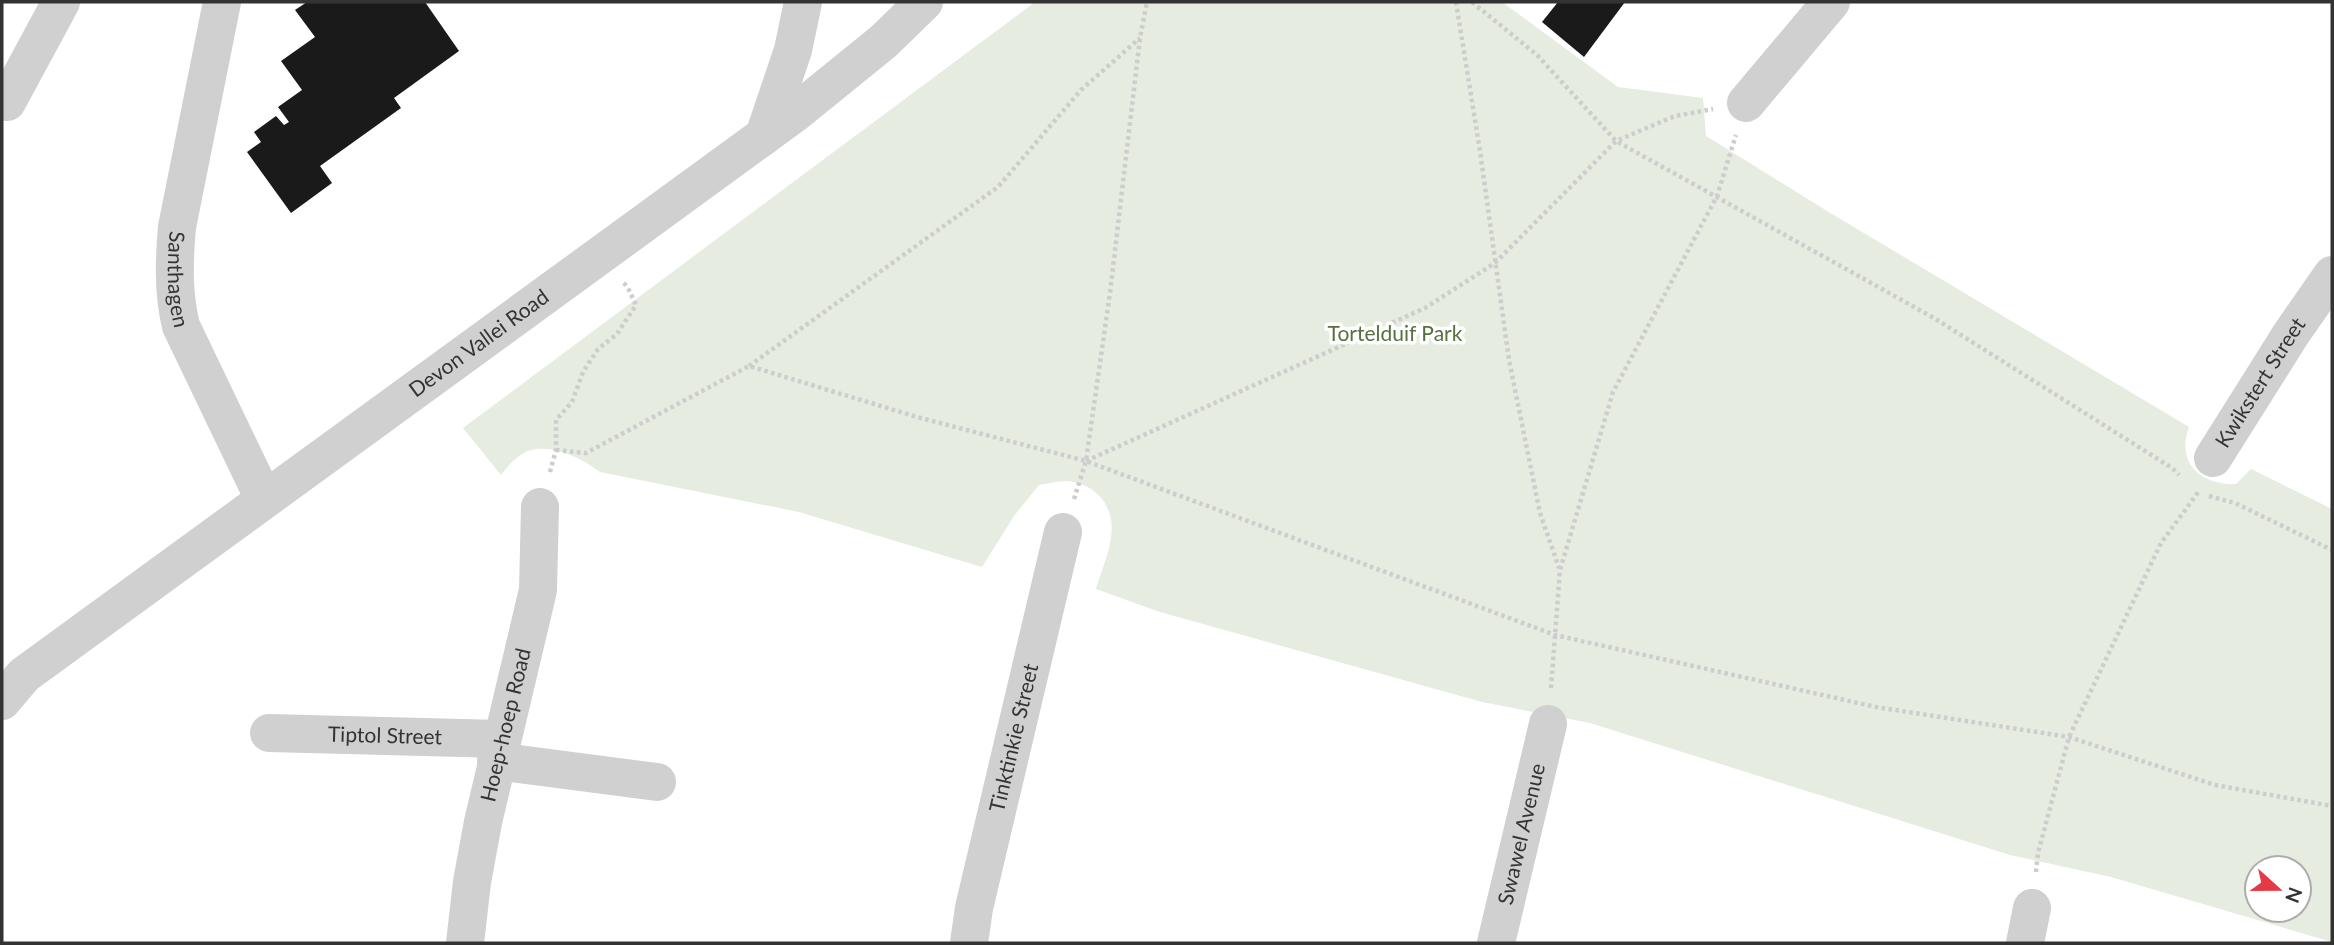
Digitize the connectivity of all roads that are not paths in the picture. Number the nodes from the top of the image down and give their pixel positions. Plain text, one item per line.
1 (61, 2) edge
2 (222, 2) edge
3 (803, 2) edge
4 (924, 2) edge
5 (1830, 2) edge
6 (7, 102) dead end
7 (1746, 103) road end
8 (764, 136) junction
9 (2332, 275) edge
10 (2201, 471) road end
11 (264, 499) junction
12 (540, 507) road end
13 (1063, 532) road end
14 (9, 687) edge
15 (1548, 724) road end
16 (269, 733) dead end
17 (499, 750) junction
18 (657, 782) dead end
19 (465, 943) edge
20 (969, 943) edge
21 (1496, 943) edge

1 - 6 street
2 - 11 street, Santhagen
3 - 8 street
4 - 8 street, Devon Vallei Road
5 - 7 street
8 - 11 street, Devon Vallei Road
9 - 10 street, Kwikstert Street
11 - 14 street, Devon Vallei Road
12 - 17 street, Hoep-hoep Road
13 - 20 street, Tinktinkie Street
15 - 21 street, Swawel Avenue
16 - 17 street, Tiptol Street
17 - 18 street, Tiptol Street
17 - 19 street, Hoep-hoep Road

